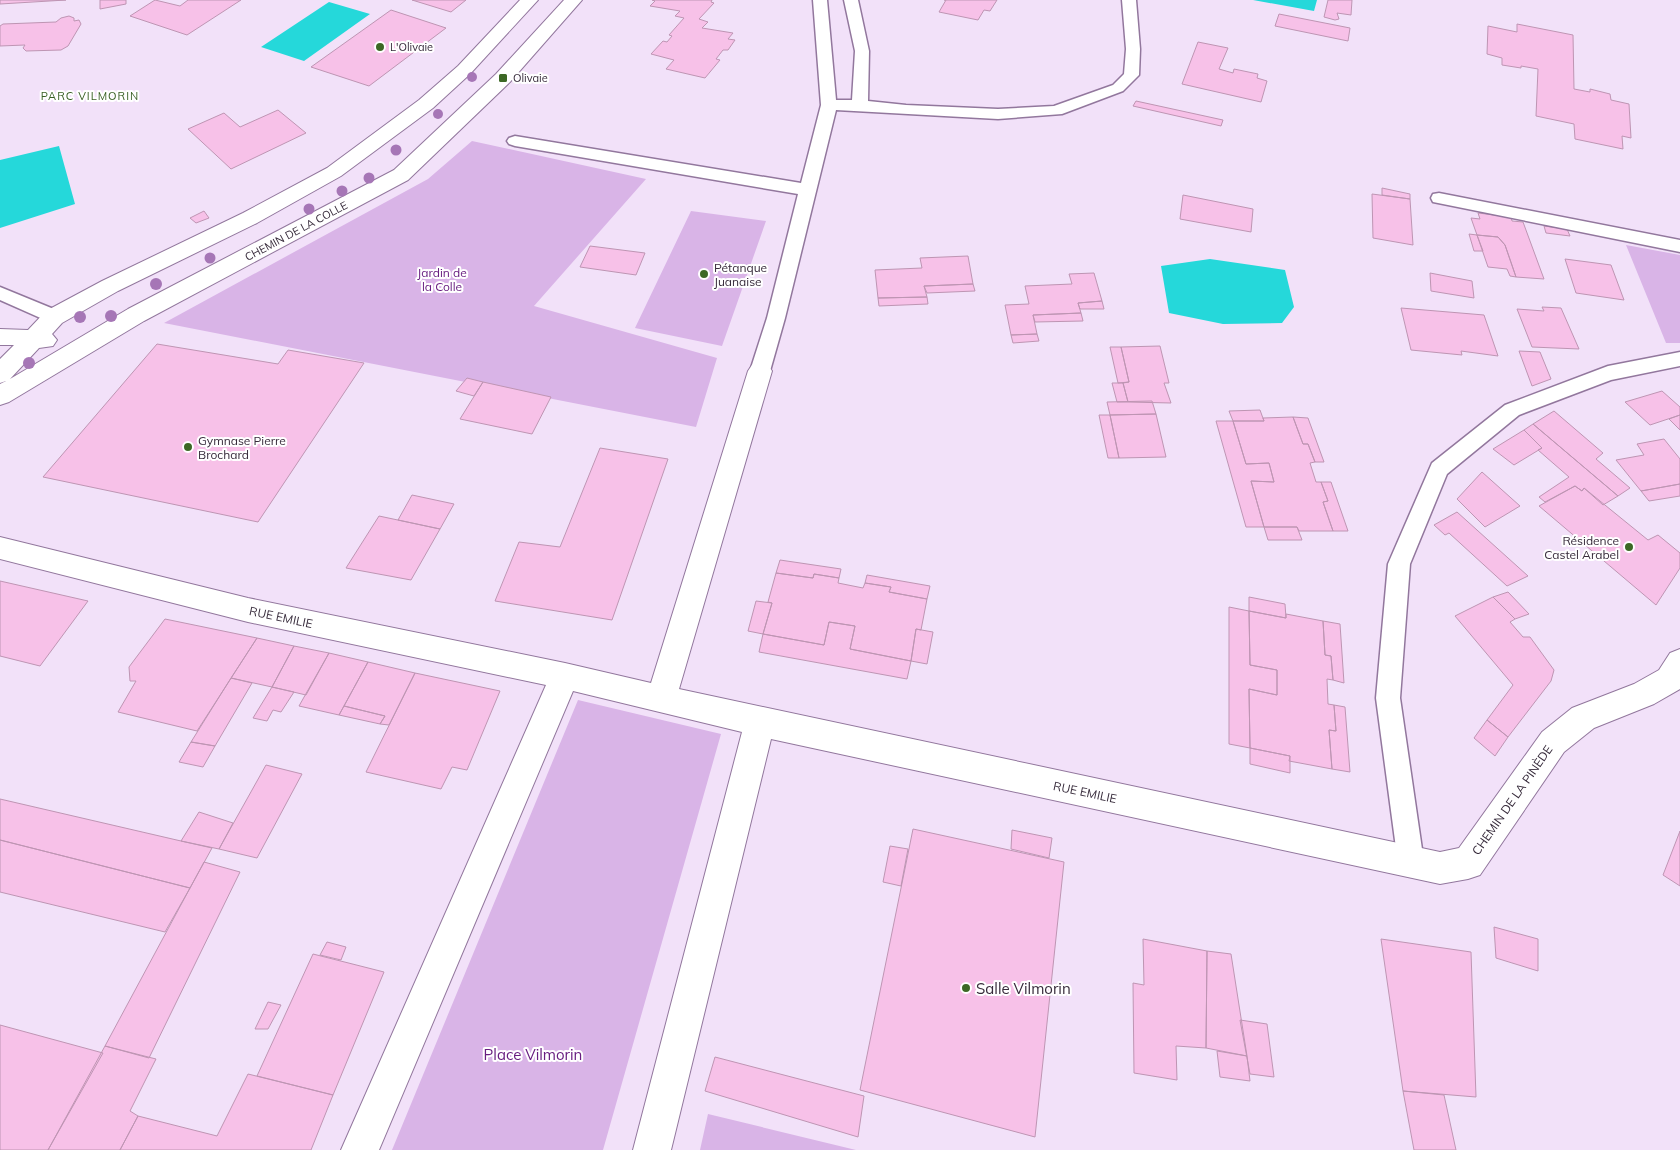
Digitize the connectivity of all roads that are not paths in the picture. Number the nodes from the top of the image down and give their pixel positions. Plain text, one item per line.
1 (529, 0) edge
2 (573, 0) edge
3 (820, 0) edge
4 (851, 0) edge
5 (1129, 0) edge
6 (829, 105) junction
7 (860, 105) junction
8 (404, 121) junction
9 (445, 133) junction
10 (515, 141) dead end
11 (808, 190) junction
12 (1439, 198) dead end
13 (1680, 246) edge
14 (110, 286) junction
15 (0, 293) edge
16 (136, 315) junction
17 (54, 317) junction
18 (0, 337) edge
19 (32, 339) junction
20 (84, 345) junction
21 (1680, 360) edge
22 (760, 371) joint
23 (0, 374) edge
24 (0, 396) edge
25 (0, 548) edge
26 (1680, 662) edge
27 (565, 676) junction
28 (661, 698) junction
29 (760, 722) junction
30 (1411, 862) junction
31 (360, 1150) edge
32 (652, 1150) edge

1 - 8 street
2 - 9 street, CHEMIN DE LA COLLE
3 - 6 lane
4 - 7 lane
5 - 7 lane
6 - 7 lane
6 - 11 lane
8 - 9 street
8 - 14 street
9 - 16 street, CHEMIN DE LA COLLE
10 - 11 lane
11 - 22 lane
12 - 13 lane
14 - 16 street
14 - 17 street
15 - 17 lane
16 - 20 street, CHEMIN DE LA COLLE
17 - 19 street
18 - 19 street
19 - 20 street
19 - 23 street
20 - 24 street, CHEMIN DE LA COLLE
21 - 30 lane
22 - 28 street
25 - 27 street, RUE EMILIE
26 - 30 street, CHEMIN DE LA PINÈDE
27 - 28 street
27 - 31 street
28 - 29 street
29 - 30 street, RUE EMILIE
29 - 32 street

